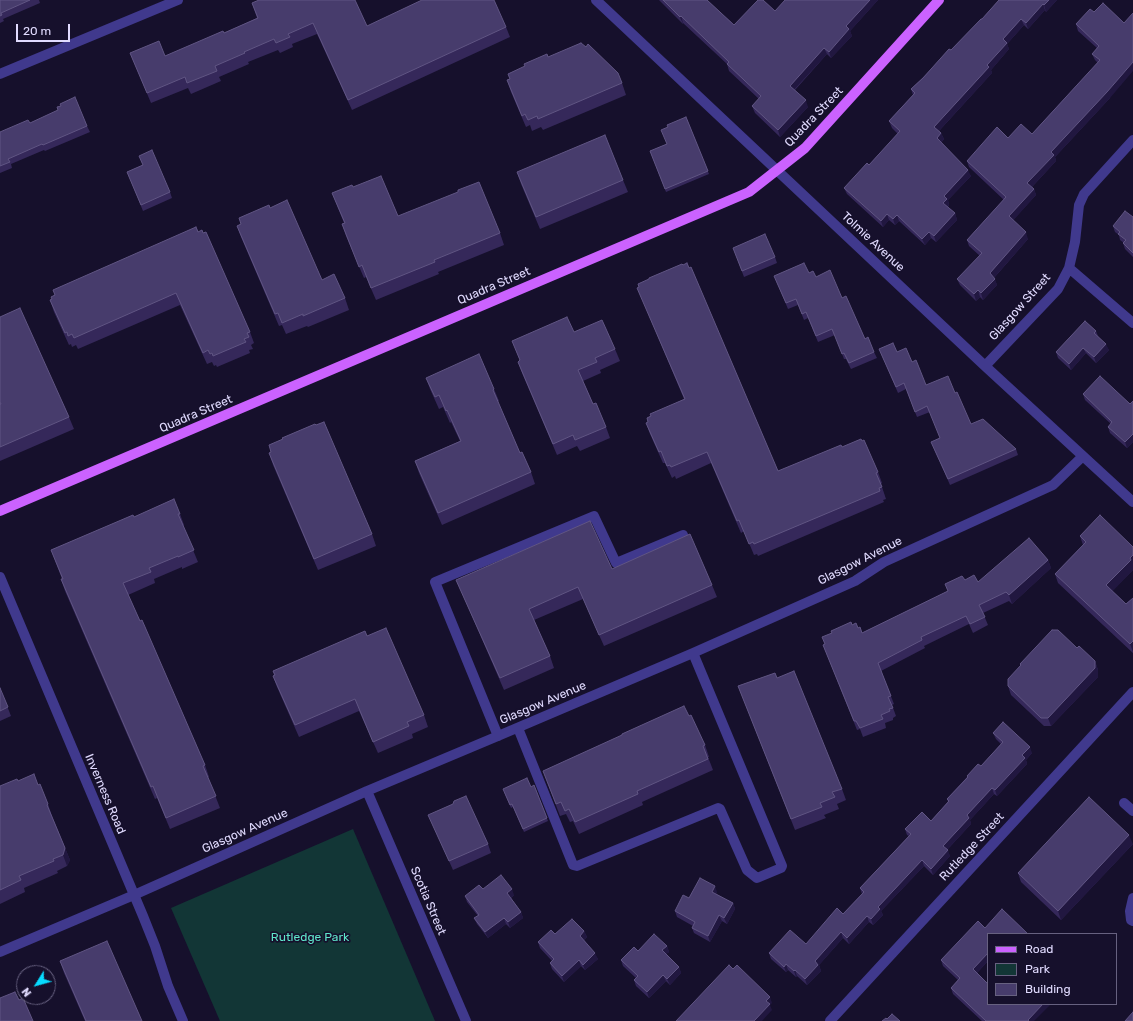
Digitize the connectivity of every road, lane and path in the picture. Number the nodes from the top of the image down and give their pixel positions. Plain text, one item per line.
1 (178, 0) edge
2 (596, 0) edge
3 (939, 0) edge
4 (0, 74) edge
5 (1133, 140) edge
6 (778, 170) junction
7 (1069, 268) junction
8 (1133, 323) edge
9 (985, 366) junction
10 (1083, 456) junction
11 (1133, 502) edge
12 (0, 511) edge
13 (683, 535) edge
14 (0, 578) edge
15 (693, 653) junction
16 (1133, 692) edge
17 (518, 728) junction
18 (498, 736) junction
19 (367, 791) junction
20 (1124, 803) dead end
21 (1133, 811) edge
22 (134, 895) junction
23 (1133, 898) edge
24 (1133, 922) edge
25 (0, 952) edge
26 (183, 1021) edge
27 (466, 1021) edge
28 (830, 1021) edge

1 - 4 street
2 - 6 street, Tolmie Avenue
3 - 6 main road, Quadra Street
5 - 7 street, Glasgow Street
6 - 9 street, Tolmie Avenue
6 - 12 main road, Quadra Street
7 - 8 street
7 - 9 street, Glasgow Street
9 - 10 street, Tolmie Avenue
10 - 11 street, Tolmie Avenue
10 - 15 street, Glasgow Avenue
13 - 18 street
14 - 22 street, Inverness Road
15 - 17 street, Glasgow Avenue
15 - 17 street
16 - 28 street, Rutledge Street
17 - 18 street, Glasgow Avenue
18 - 19 street, Glasgow Avenue
19 - 22 street, Glasgow Avenue
19 - 27 street, Scotia Street
20 - 21 street
22 - 25 street, Glasgow Avenue
22 - 26 street, Inverness Road
23 - 24 street

